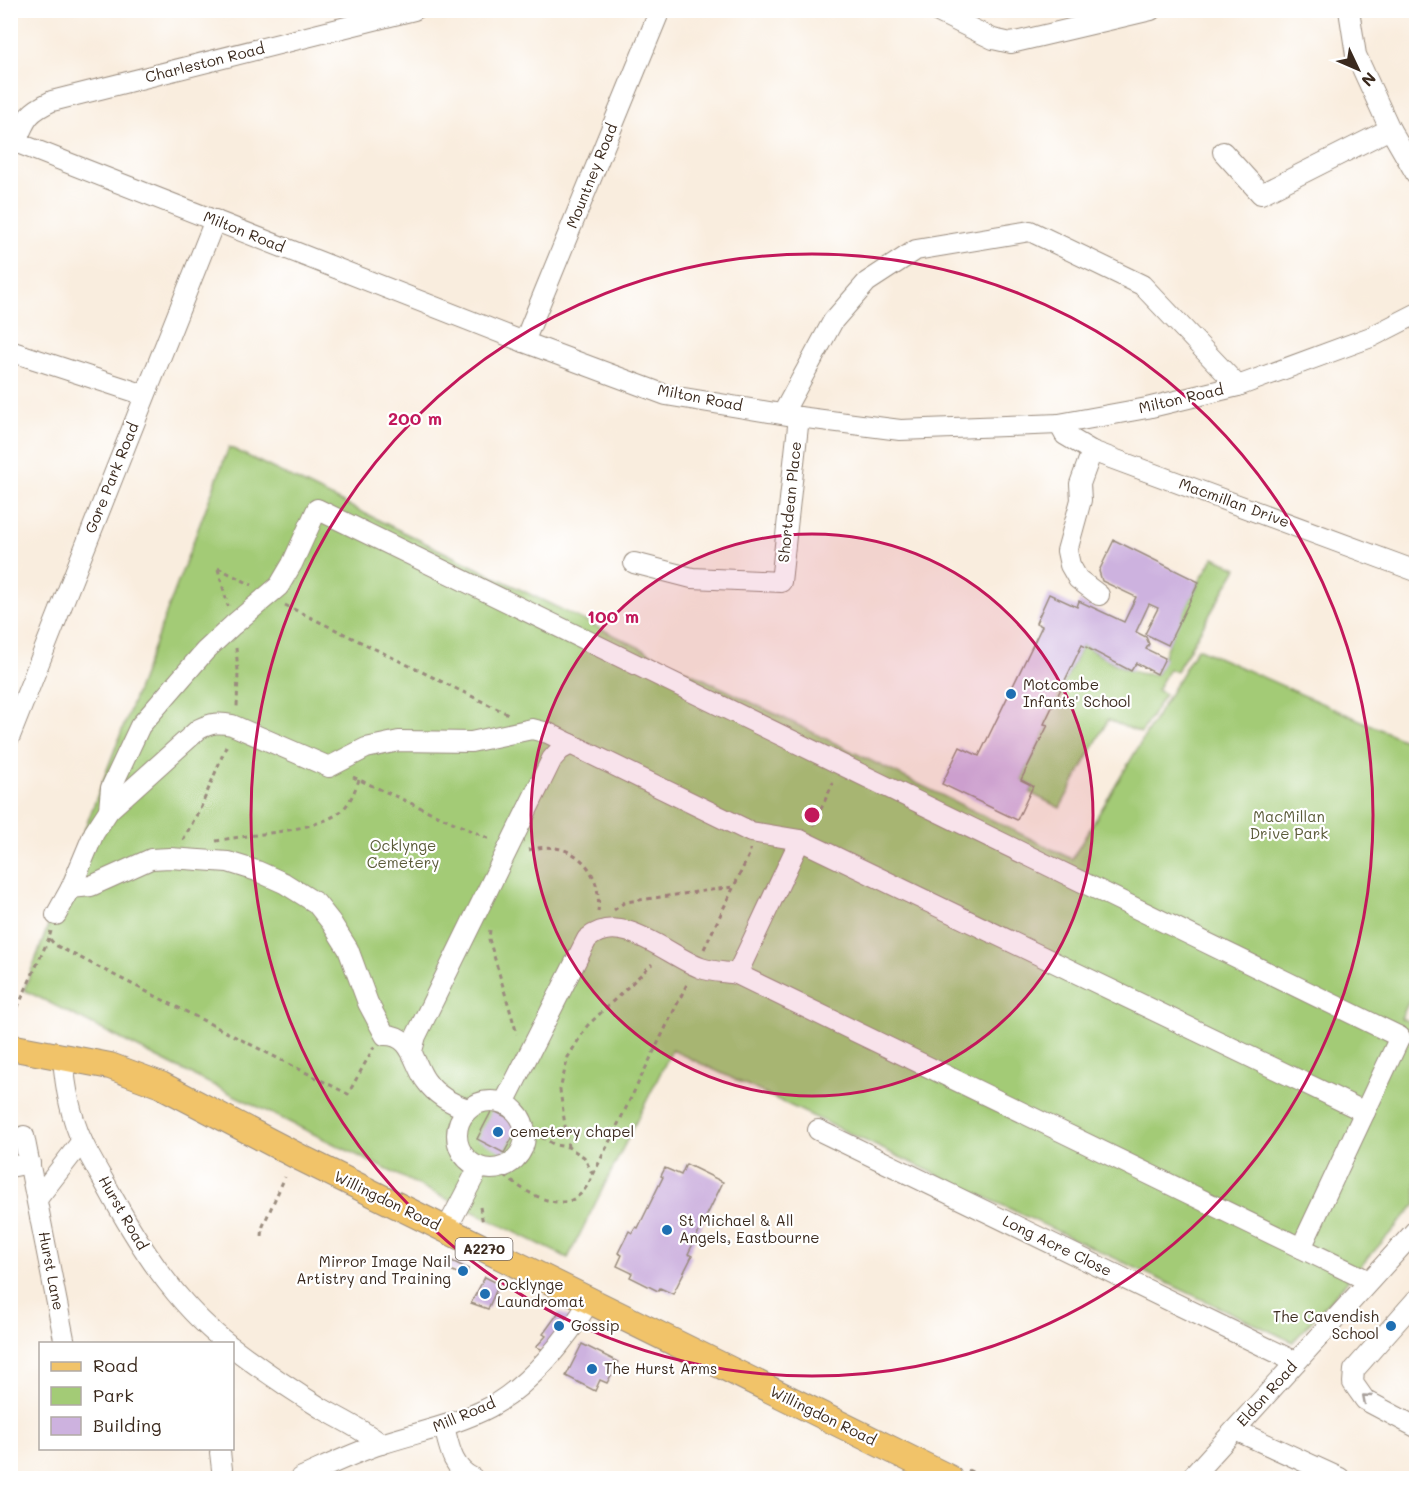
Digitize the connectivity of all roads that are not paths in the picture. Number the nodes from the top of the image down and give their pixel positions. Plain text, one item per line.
1 (414, 10) edge
2 (660, 10) edge
3 (934, 10) edge
4 (1151, 10) edge
5 (1349, 10) edge
6 (1390, 129) junction
7 (13, 141) edge
8 (1223, 152) dead end
9 (1416, 174) edge
10 (215, 220) junction
11 (1416, 314) edge
12 (524, 342) junction
13 (10, 351) edge
14 (1238, 386) junction
15 (146, 394) junction
16 (791, 415) junction
17 (1059, 424) junction
18 (1092, 451) junction
19 (634, 563) dead end
20 (1416, 571) edge
21 (1099, 595) dead end
22 (10, 736) edge
23 (571, 744) junction
24 (109, 810) junction
25 (800, 840) junction
26 (71, 888) junction
27 (56, 915) road end
28 (738, 974) junction
29 (10, 1047) edge
30 (412, 1051) junction
31 (63, 1057) junction
32 (504, 1103) junction
33 (468, 1109) junction
34 (1365, 1112) junction
35 (818, 1130) dead end
36 (24, 1136) dead end
37 (82, 1141) junction
38 (20, 1165) edge
39 (487, 1168) junction
40 (37, 1199) junction
41 (446, 1230) junction
42 (1416, 1230) edge
43 (1301, 1248) junction
44 (1369, 1281) junction
45 (1416, 1299) edge
46 (590, 1300) junction
47 (65, 1342) edge
48 (225, 1342) edge
49 (234, 1349) edge
50 (1296, 1362) junction
51 (444, 1426) junction
52 (1416, 1427) edge
53 (1235, 1430) junction
54 (381, 1444) junction
55 (220, 1452) dead end
56 (465, 1477) edge
57 (223, 1479) edge
58 (300, 1479) edge
59 (949, 1479) edge
60 (1191, 1479) edge
61 (1340, 1479) edge

1 - 7 street, Charleston Road
2 - 12 street, Mountney Road
3 - 4 street
5 - 6 street
6 - 8 street
6 - 9 street
7 - 10 street, Milton Road
10 - 12 street, Milton Road
10 - 15 street, Gore Park Road
11 - 14 street, Milton Road
12 - 16 street, Milton Road
13 - 15 street
14 - 16 street
14 - 17 street, Milton Road
15 - 22 street, Gore Park Road
16 - 17 street, Milton Road
16 - 19 street, Shortdean Place
17 - 18 street, Macmillan Drive
18 - 20 street, Macmillan Drive
18 - 21 street
23 - 24 street
23 - 25 street
23 - 30 street
24 - 26 street
24 - 34 street
25 - 28 street
25 - 34 street
26 - 27 street
26 - 30 street
28 - 32 street
28 - 43 street
29 - 31 main road, Willingdon Road / A2270
30 - 33 street
31 - 37 street, Hurst Road
31 - 41 main road, Willingdon Road / A2270
32 - 33 street
32 - 39 street
33 - 39 street
34 - 43 street
35 - 50 street, Long Acre Close
36 - 38 street, Hurst Lane
37 - 40 street
37 - 48 street, Hurst Road
38 - 40 street, Hurst Lane
39 - 41 street
40 - 47 street, Hurst Lane
41 - 46 main road, Willingdon Road / A2270
42 - 44 street, Eldon Road
43 - 44 street
44 - 50 street, Eldon Road
52 -> 45 street
46 - 51 street, Mill Road
46 - 59 main road, Willingdon Road / A2270
49 - 54 street
50 - 53 street, Eldon Road
51 - 54 street, Mill Road
51 - 56 street
53 - 60 street, Eldon Road
53 - 61 street
54 - 58 street, Mill Road
55 - 57 street

